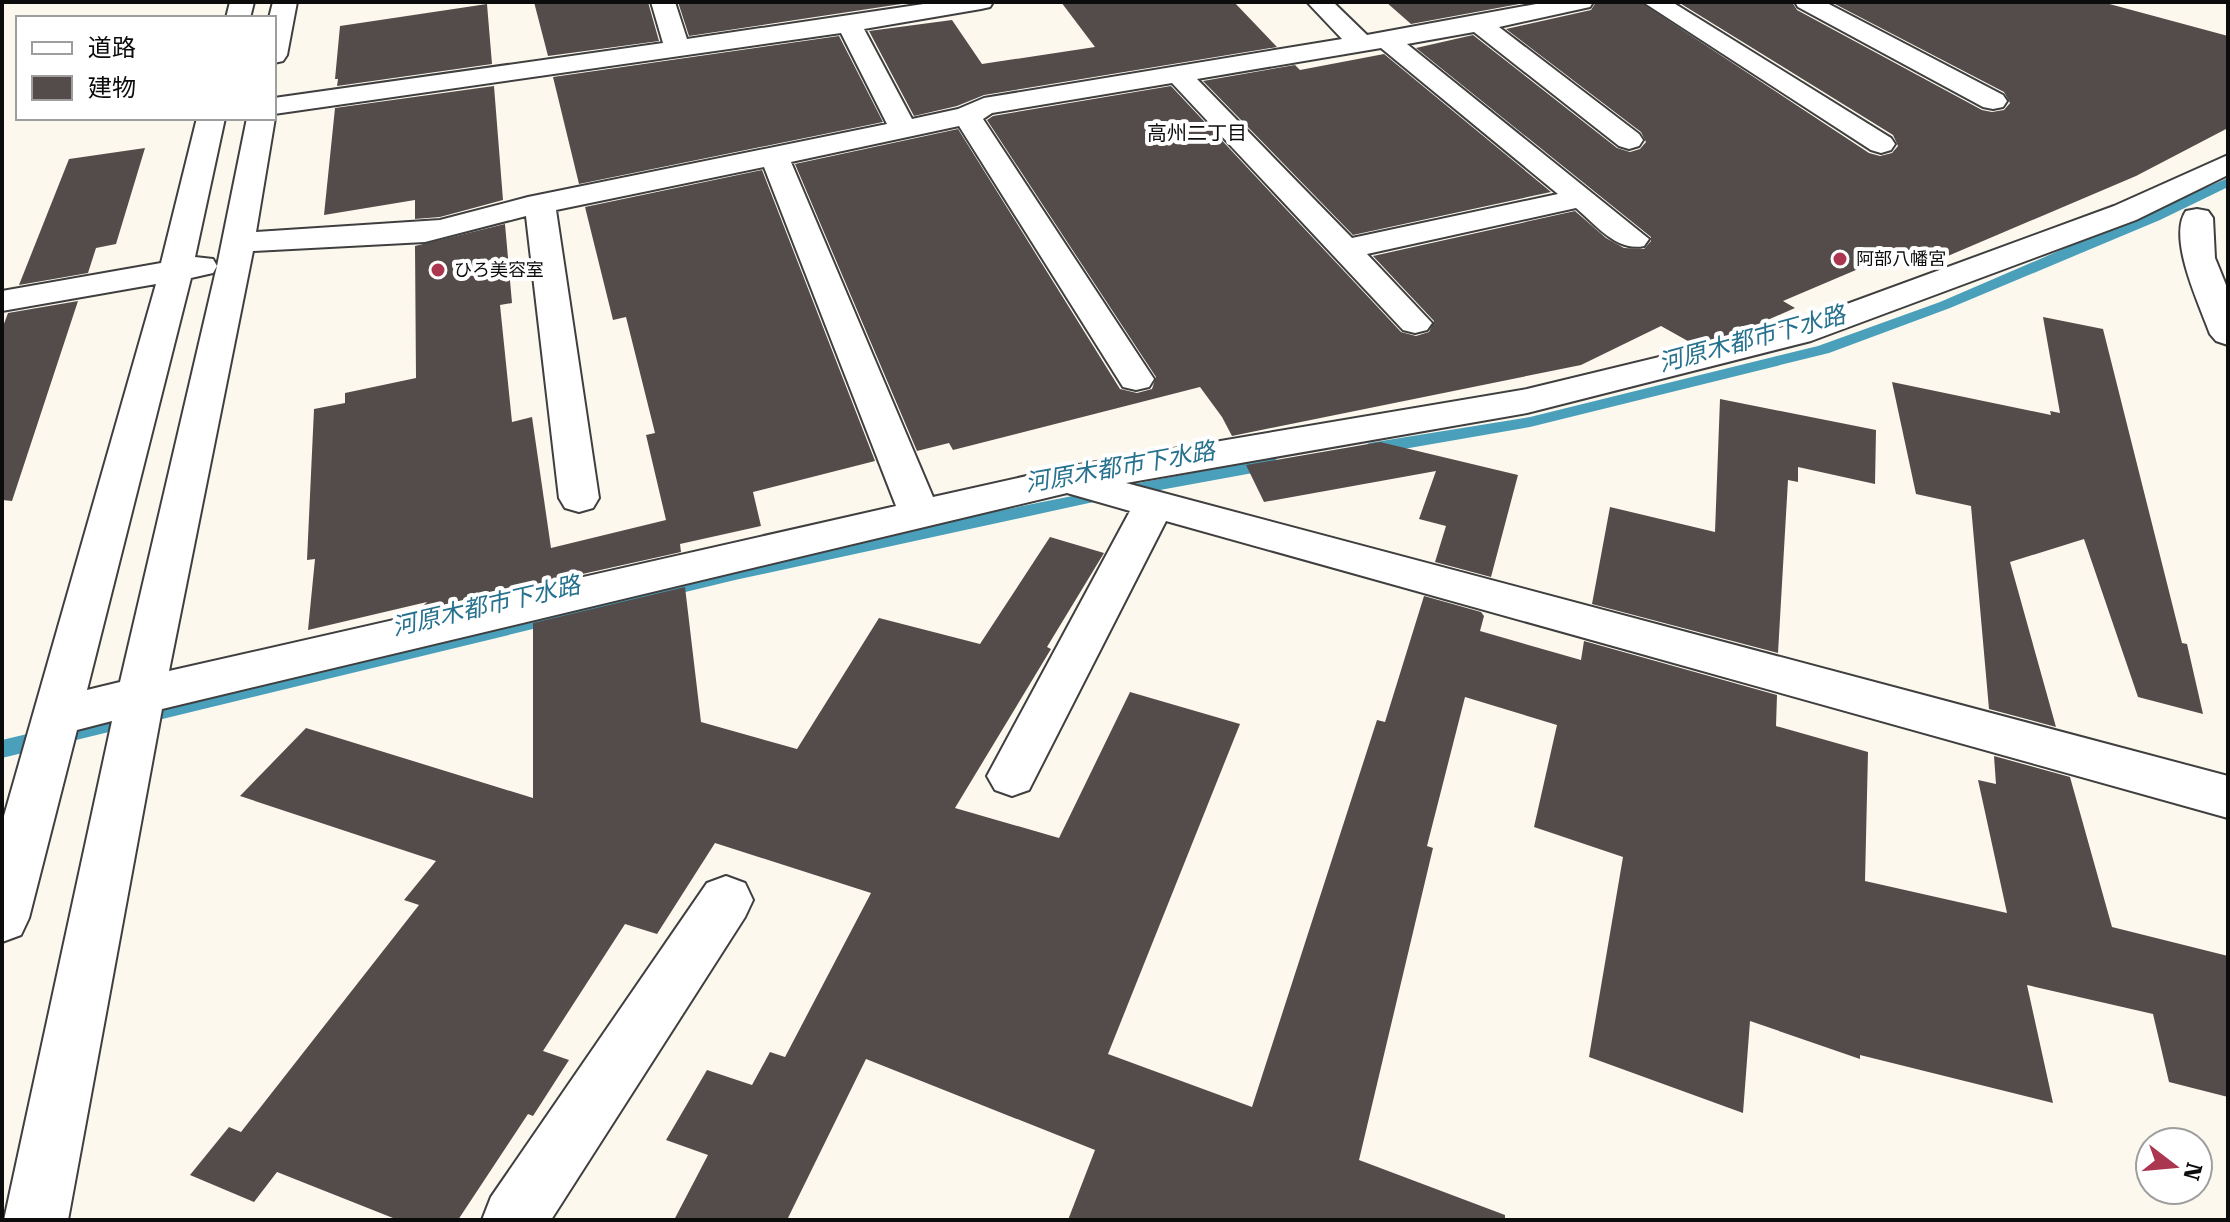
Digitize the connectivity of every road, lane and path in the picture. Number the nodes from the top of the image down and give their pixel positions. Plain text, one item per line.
1 (285, 2) edge
2 (663, 2) edge
3 (981, 2) edge
4 (1319, 2) edge
5 (1581, 2) edge
6 (1655, 2) edge
7 (1807, 2) edge
8 (849, 24) junction
9 (1479, 24) junction
10 (1374, 42) junction
11 (276, 45) edge
12 (677, 47) junction
13 (1178, 74) junction
14 (1993, 101) dead end
15 (276, 106) edge
16 (967, 116) junction
17 (211, 120) edge
18 (261, 120) edge
19 (903, 128) junction
20 (1629, 140) dead end
21 (1881, 144) dead end
22 (774, 155) junction
23 (2228, 164) edge
24 (1582, 198) junction
25 (2152, 200) junction
26 (540, 204) junction
27 (2212, 220) edge
28 (1633, 239) dead end
29 (1344, 249) junction
30 (236, 252) junction
31 (176, 271) junction
32 (2, 301) edge
33 (1415, 323) dead end
34 (2228, 334) edge
35 (1136, 379) dead end
36 (1067, 480) junction
37 (579, 498) dead end
38 (1155, 503) junction
39 (920, 514) junction
40 (141, 694) junction
41 (55, 716) junction
42 (1012, 776) dead end
43 (2228, 797) edge
44 (726, 900) dead end
45 (2, 918) edge
46 (36, 1220) edge
47 (514, 1220) edge

1 - 11 street
2 - 12 street
3 - 8 street
4 - 10 street
5 - 9 street
6 - 21 street
7 - 14 street
8 - 12 street
8 - 19 street
9 - 10 street
9 - 20 street
10 - 13 street
10 - 24 street
12 - 15 street
13 - 16 street
13 - 29 street
16 - 19 street
16 - 35 street
17 - 31 street
18 - 30 street
19 - 22 street
22 - 26 street
22 - 39 street
23 - 25 street
24 - 28 street
24 - 29 street
25 - 27 street
25 - 36 street
26 - 30 street
26 - 37 street
27 - 34 street
29 - 33 street
30 - 31 street
30 - 40 street
31 - 32 street
31 - 41 street
36 - 38 street
36 - 39 street
38 - 42 street
38 - 43 street
39 - 40 street
40 - 41 street
40 - 46 street
41 - 45 street
44 - 47 street

